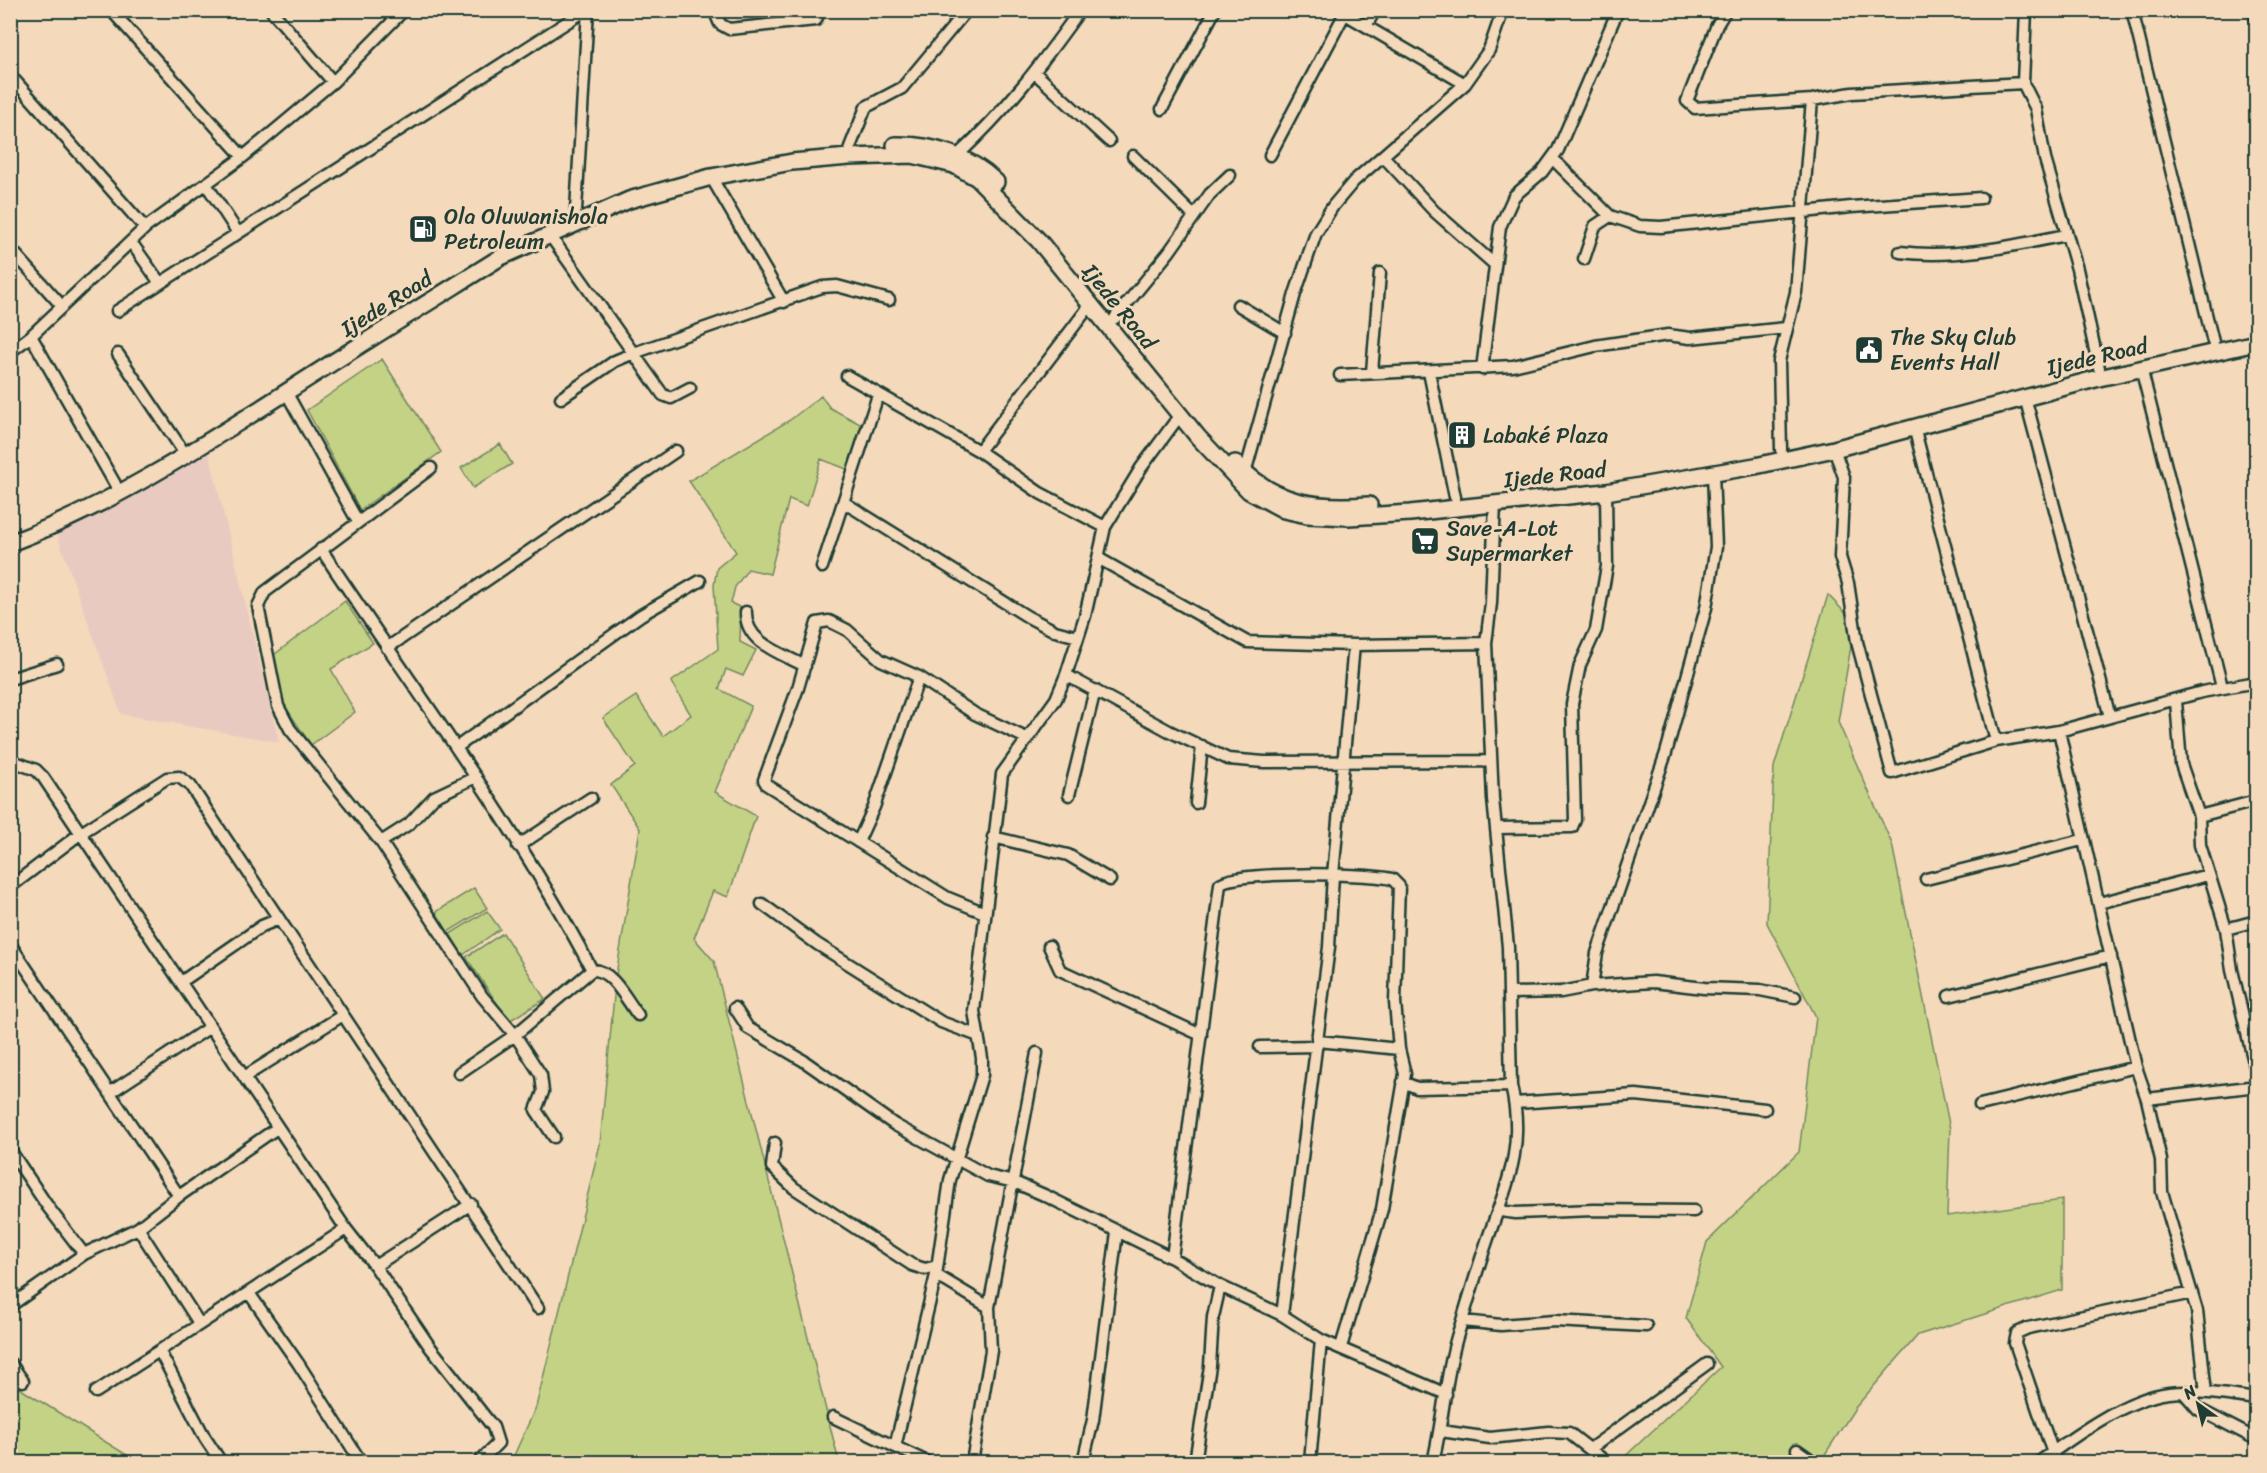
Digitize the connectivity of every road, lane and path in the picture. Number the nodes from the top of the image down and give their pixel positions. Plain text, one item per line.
1 (111, 10) edge
2 (272, 10) edge
3 (404, 10) edge
4 (587, 10) edge
5 (714, 10) edge
6 (820, 10) edge
7 (967, 10) edge
8 (1080, 10) edge
9 (1215, 10) edge
10 (1375, 10) edge
11 (1503, 10) edge
12 (1618, 10) edge
13 (1726, 10) edge
14 (2026, 10) edge
15 (2132, 10) edge
16 (2254, 10) edge
17 (1343, 12) edge
18 (2256, 19) edge
19 (1366, 26) junction
20 (1035, 73) junction
21 (10, 75) edge
22 (333, 82) junction
23 (2023, 83) junction
24 (1465, 84) junction
25 (1812, 100) junction
26 (1162, 109) dead end
27 (1109, 141) dead end
28 (850, 147) junction
29 (958, 155) junction
30 (1270, 155) dead end
31 (1133, 156) dead end
32 (1383, 156) junction
33 (243, 157) junction
34 (1553, 159) junction
35 (1230, 175) dead end
36 (711, 177) junction
37 (206, 184) junction
38 (1980, 198) dead end
39 (576, 210) junction
40 (1802, 212) junction
41 (1194, 216) junction
42 (1610, 216) junction
43 (146, 228) junction
44 (238, 233) junction
45 (549, 234) junction
46 (2066, 235) junction
47 (131, 242) junction
48 (10, 248) edge
49 (1900, 252) dead end
50 (1584, 259) dead end
51 (1494, 264) junction
52 (1380, 273) dead end
53 (160, 283) junction
54 (889, 300) dead end
55 (784, 302) junction
56 (1091, 304) junction
57 (61, 305) junction
58 (1238, 305) dead end
59 (117, 311) dead end
60 (1114, 318) junction
61 (1786, 328) junction
62 (1285, 333) junction
63 (2256, 333) edge
64 (31, 336) junction
65 (2213, 342) junction
66 (2256, 343) edge
67 (10, 352) edge
68 (634, 353) junction
69 (117, 354) dead end
70 (2099, 368) junction
71 (2141, 368) junction
72 (1482, 369) junction
73 (1372, 372) junction
74 (1429, 372) junction
75 (1340, 375) dead end
76 (847, 376) dead end
77 (690, 388) dead end
78 (286, 392) junction
79 (878, 395) junction
80 (2025, 397) junction
81 (561, 398) dead end
82 (1180, 415) junction
83 (238, 417) junction
84 (1914, 428) junction
85 (181, 448) junction
86 (1834, 449) junction
87 (1781, 450) junction
88 (676, 451) dead end
89 (979, 451) junction
90 (431, 468) dead end
91 (1713, 473) junction
92 (1245, 474) junction
93 (114, 484) junction
94 (1606, 492) junction
95 (1455, 498) junction
96 (844, 503) junction
97 (1495, 503) junction
98 (358, 522) junction
99 (1106, 527) junction
100 (10, 532) edge
101 (10, 543) edge
102 (321, 549) junction
103 (1098, 558) junction
104 (822, 567) dead end
105 (700, 581) dead end
106 (746, 612) dead end
107 (1078, 637) junction
108 (1486, 644) junction
109 (1354, 645) junction
110 (387, 648) junction
111 (57, 664) dead end
112 (805, 666) junction
113 (1066, 675) junction
114 (919, 677) junction
115 (10, 679) edge
116 (2256, 682) edge
117 (2222, 687) junction
118 (1095, 690) junction
119 (2176, 701) junction
120 (2110, 717) junction
121 (2058, 731) junction
122 (1026, 738) junction
123 (1996, 741) junction
124 (1202, 746) junction
125 (457, 747) junction
126 (10, 760) edge
127 (1344, 761) junction
128 (1491, 761) junction
129 (476, 777) junction
130 (1069, 795) dead end
131 (591, 798) dead end
132 (2256, 801) edge
133 (1196, 803) dead end
134 (2199, 816) junction
135 (1497, 828) junction
136 (81, 833) junction
137 (993, 837) junction
138 (2082, 840) junction
139 (381, 842) junction
140 (858, 842) junction
141 (518, 846) junction
142 (1333, 875) junction
143 (2208, 875) junction
144 (1926, 879) dead end
145 (1110, 880) dead end
146 (10, 886) edge
147 (2099, 903) junction
148 (762, 904) dead end
149 (985, 913) junction
150 (279, 919) junction
151 (2256, 921) edge
152 (2226, 929) junction
153 (10, 944) edge
154 (1050, 946) dead end
155 (2111, 956) junction
156 (592, 970) junction
157 (181, 982) junction
158 (1592, 986) junction
159 (1511, 993) junction
160 (1949, 996) dead end
161 (1795, 997) dead end
162 (735, 1008) dead end
163 (343, 1015) junction
164 (638, 1015) dead end
165 (210, 1027) junction
166 (514, 1035) junction
167 (976, 1035) junction
168 (1201, 1035) junction
169 (2254, 1038) edge
170 (1318, 1044) junction
171 (1260, 1047) dead end
172 (1399, 1049) junction
173 (1037, 1053) dead end
174 (2136, 1067) junction
175 (2256, 1071) edge
176 (459, 1073) dead end
177 (244, 1077) junction
178 (1403, 1082) junction
179 (1511, 1086) junction
180 (2249, 1087) dead end
181 (111, 1092) junction
182 (2147, 1100) junction
183 (1515, 1103) junction
184 (1980, 1105) dead end
185 (1765, 1109) dead end
186 (278, 1128) junction
187 (554, 1137) dead end
188 (776, 1143) dead end
189 (11, 1151) edge
190 (957, 1158) junction
191 (1014, 1182) junction
192 (179, 1196) junction
193 (471, 1204) junction
194 (1500, 1211) junction
195 (1694, 1211) dead end
196 (138, 1228) junction
197 (346, 1229) junction
198 (1117, 1232) junction
199 (84, 1254) junction
200 (1172, 1258) junction
201 (375, 1266) junction
202 (937, 1271) junction
203 (1220, 1286) junction
204 (249, 1293) junction
205 (2192, 1293) junction
206 (10, 1306) edge
207 (989, 1307) junction
208 (538, 1308) dead end
209 (1282, 1315) junction
210 (1463, 1321) junction
211 (199, 1323) junction
212 (1646, 1326) dead end
213 (1321, 1340) junction
214 (1341, 1347) junction
215 (160, 1352) junction
216 (10, 1363) edge
217 (1707, 1364) dead end
218 (23, 1381) dead end
219 (96, 1392) dead end
220 (2184, 1393) junction
221 (2206, 1393) junction
222 (1446, 1394) junction
223 (2256, 1399) edge
224 (833, 1417) dead end
225 (1441, 1431) junction
226 (2256, 1439) edge
227 (895, 1447) junction
228 (1590, 1449) junction
229 (1797, 1450) dead end
230 (2054, 1457) edge
231 (221, 1462) edge
232 (361, 1462) edge
233 (479, 1462) edge
234 (927, 1462) edge
235 (972, 1462) edge
236 (1083, 1462) edge
237 (1195, 1462) edge
238 (1310, 1462) edge
239 (1433, 1462) edge
240 (1606, 1462) edge
241 (1814, 1462) edge
242 (2039, 1462) edge

1 - 33 street
2 - 22 street
3 - 22 street
4 - 39 street
4 - 44 street
5 - 6 street
7 - 28 street
8 - 20 street
9 - 26 street
10 - 19 street
11 - 24 street
12 - 34 street
13 - 25 street
14 - 23 street
15 - 65 street
16 - 18 street
17 - 19 street
17 - 30 street
19 - 24 street
20 - 27 street
20 - 29 street
21 - 43 street
22 - 33 street
23 - 25 street
23 - 46 street
24 - 32 street
25 - 40 street
28 - 29 main road, Ijede Road
28 - 39 main road, Ijede Road
29 - 60 main road, Ijede Road
31 - 41 street
32 - 51 street
32 - 62 street
33 - 37 street
34 - 42 street
34 - 51 street
35 - 41 street
36 - 45 main road, Ijede Road
36 - 55 street
36 - 56 main road, Ijede Road
37 - 43 street
37 - 44 street
38 - 40 street
39 - 83 main road, Ijede Road
40 - 42 street
40 - 61 street
41 - 60 street
42 - 50 street
43 - 47 street
44 - 53 street
45 - 68 street
45 - 78 main road, Ijede Road
46 - 49 street
46 - 70 street
47 - 53 street
47 - 57 street
48 - 57 street
51 - 72 street
52 - 73 street
53 - 59 street
54 - 55 street
55 - 68 street
56 - 82 main road, Ijede Road
56 - 89 street
57 - 64 street
58 - 62 street
60 - 92 main road, Ijede Road
61 - 72 street
61 - 87 street
62 - 92 street
63 - 65 main road, Ijede Road
64 - 67 street
64 - 93 street
65 - 70 main road, Ijede Road
66 - 71 main road, Ijede Road
68 - 77 street
68 - 81 street
69 - 85 street
70 - 87 main road, Ijede Road
71 - 80 main road, Ijede Road
71 - 117 street
72 - 74 street
73 - 74 street
73 - 75 street
74 - 95 street
76 - 79 street
78 - 83 main road, Ijede Road
78 - 98 street
79 - 89 street
79 - 96 street
80 - 84 main road, Ijede Road
80 - 120 street
82 - 97 main road, Ijede Road
82 - 99 street
83 - 85 main road, Ijede Road
83 - 101 main road, Ijede Road
84 - 86 main road, Ijede Road
84 - 123 street
85 - 93 main road, Ijede Road
86 - 91 main road, Ijede Road
86 - 123 street
87 - 95 main road, Ijede Road
88 - 110 street
89 - 99 street
90 - 98 street
91 - 94 main road, Ijede Road
91 - 158 street
92 - 95 main road, Ijede Road
93 - 100 main road, Ijede Road
94 - 97 main road, Ijede Road
94 - 135 street
96 - 104 street
96 - 107 street
97 - 108 street
98 - 102 street
99 - 103 street
102 - 110 street
102 - 139 street
103 - 107 street
103 - 109 street
105 - 125 street
106 - 112 street
107 - 113 street
108 - 109 street
108 - 128 street
109 - 127 street
110 - 125 street
111 - 115 street
112 - 114 street
112 - 140 street
113 - 118 street
113 - 122 street
114 - 122 street
114 - 140 street
116 - 117 street
117 - 119 street
118 - 124 street
118 - 130 street
119 - 120 street
119 - 134 street
120 - 121 street
121 - 123 street
121 - 138 street
122 - 137 street
124 - 127 street
124 - 133 street
125 - 129 street
126 - 136 street
127 - 128 street
127 - 142 street
128 - 135 street
129 - 139 street
129 - 141 street
131 - 141 street
132 - 134 street
134 - 143 street
135 - 159 street
136 - 146 street
136 - 150 street
136 - 157 street
137 - 145 street
137 - 149 street
138 - 144 street
138 - 147 street
139 - 166 street
140 - 149 street
141 - 156 street
142 - 168 street
142 - 170 street
142 - 172 street
143 - 147 street
143 - 152 street
147 - 155 street
148 - 167 street
149 - 167 street
150 - 157 street
150 - 163 street
151 - 152 street
152 - 169 street
153 - 181 street
154 - 168 street
155 - 160 street
155 - 174 street
156 - 164 street
156 - 166 street
157 - 165 street
158 - 159 street
158 - 161 street
159 - 179 street
162 - 190 street
163 - 177 street
163 - 193 street
165 - 177 street
165 - 181 street
166 - 176 street
166 - 187 street
167 - 190 street
168 - 200 street
169 - 175 street
170 - 171 street
170 - 172 street
170 - 209 street
172 - 178 street
173 - 191 street
174 - 182 street
174 - 184 street
177 - 186 street
178 - 179 street
178 - 214 street
179 - 183 street
180 - 182 street
181 - 192 street
182 - 205 street
183 - 185 street
183 - 194 street
186 - 192 street
186 - 197 street
188 - 202 street
189 - 199 street
190 - 191 street
190 - 202 street
191 - 198 street
191 - 207 street
192 - 196 street
193 - 201 street
193 - 208 street
194 - 195 street
194 - 210 street
196 - 199 street
196 - 211 street
197 - 201 street
197 - 204 street
198 - 200 street
198 - 236 street
199 - 206 street
200 - 203 street
201 - 233 street
202 - 207 street
202 - 227 street
203 - 209 street
203 - 237 street
204 - 211 street
204 - 232 street
205 - 221 street
205 - 230 street
207 - 235 street
209 - 213 street
210 - 212 street
210 - 222 street
211 - 215 street
213 - 214 street
213 - 238 street
214 - 222 street
215 - 219 street
215 - 231 street
216 - 218 street
217 - 228 street
220 - 221 street
220 - 226 street
220 - 230 street
221 - 223 street
222 - 225 street
224 - 227 street
225 - 228 street
225 - 239 street
227 - 234 street
228 - 240 street
229 - 241 street
230 - 242 street

